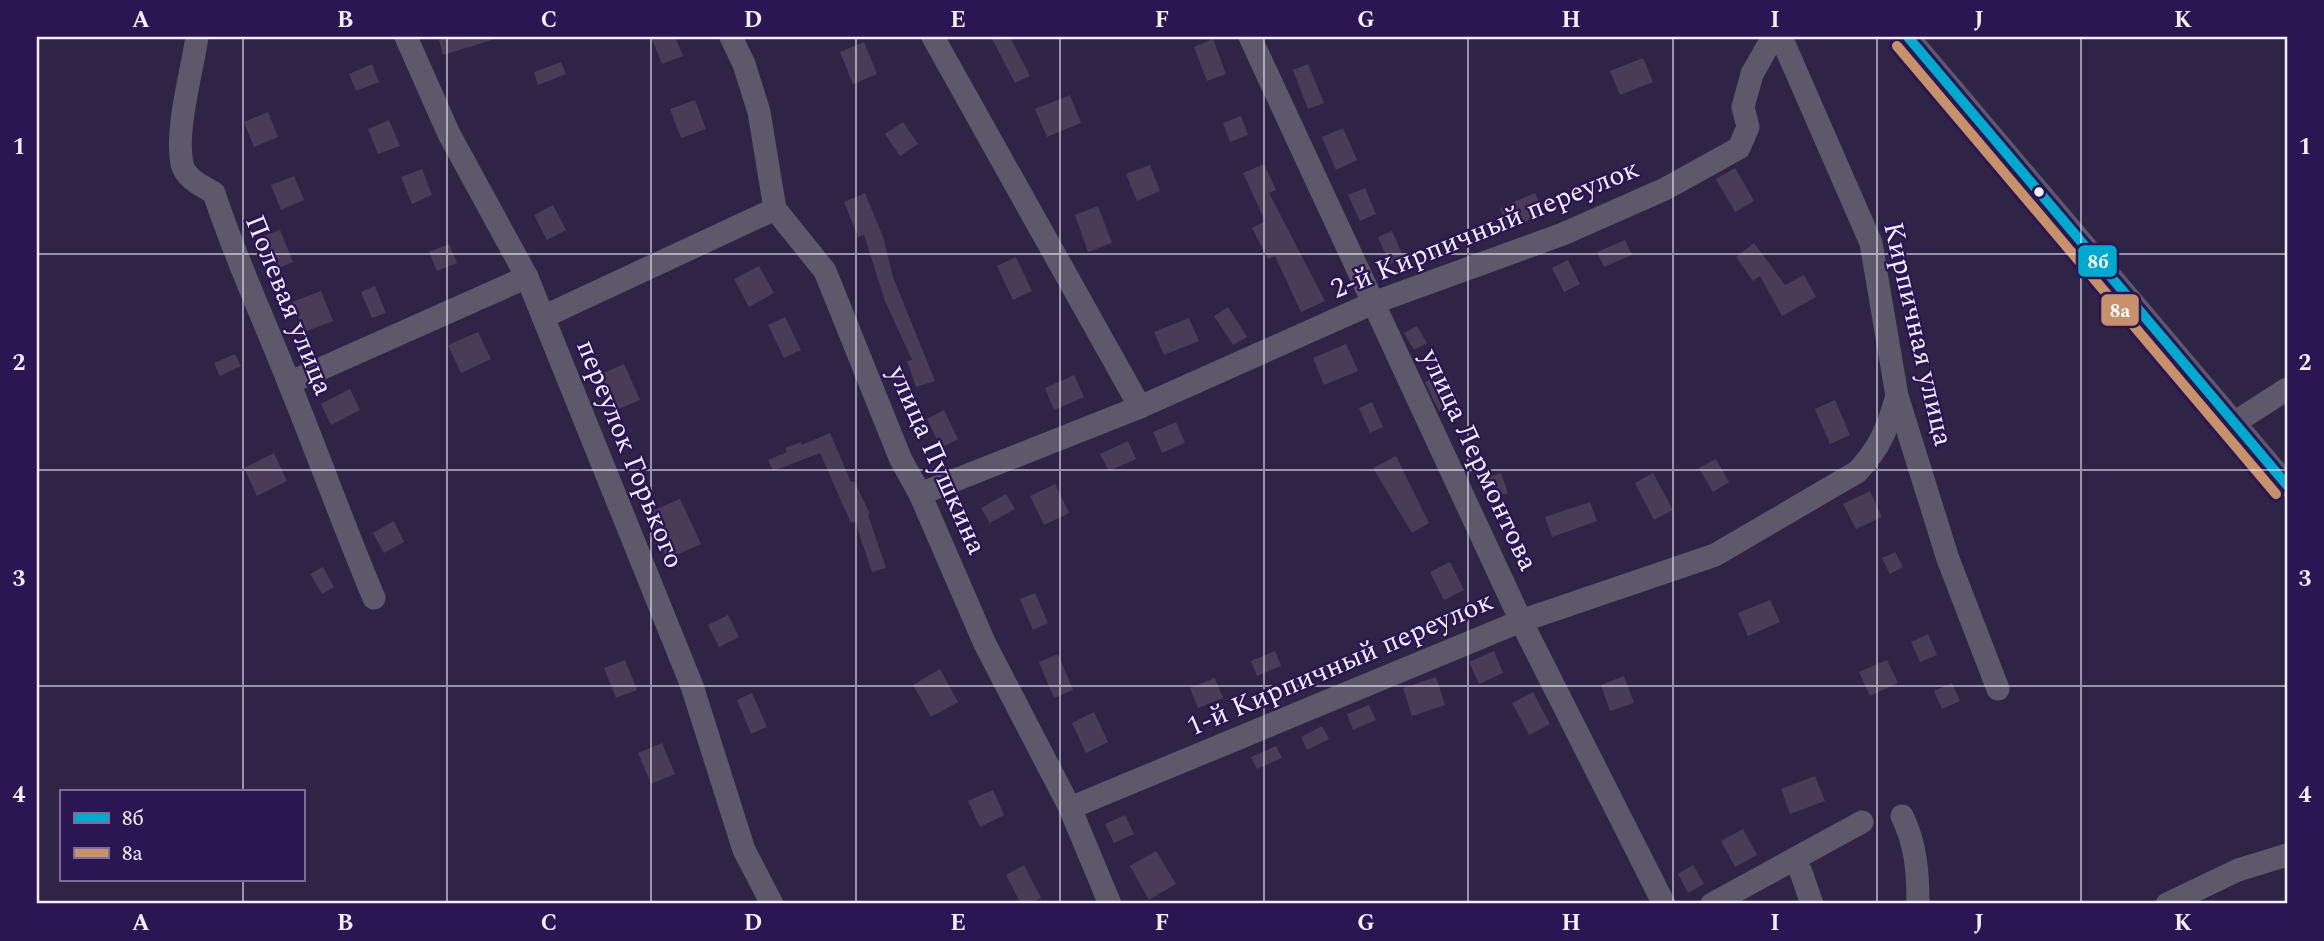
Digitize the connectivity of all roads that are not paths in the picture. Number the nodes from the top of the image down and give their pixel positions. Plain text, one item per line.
1 (197, 37) edge
2 (407, 37) edge
3 (732, 37) edge
4 (933, 37) edge
5 (1250, 37) edge
6 (1773, 37) edge
7 (1781, 37) edge
8 (1908, 37) edge
9 (775, 209) junction
10 (527, 277) junction
11 (1373, 303) junction
12 (543, 317) junction
13 (289, 383) junction
14 (2287, 389) edge
15 (1897, 396) junction
16 (1140, 407) junction
17 (2234, 423) junction
18 (2287, 485) edge
19 (920, 494) junction
20 (374, 598) dead end
21 (1521, 621) junction
22 (1998, 689) dead end
23 (1070, 808) junction
24 (1902, 816) dead end
25 (1862, 822) dead end
26 (2287, 855) edge
27 (1801, 872) dead end
28 (772, 904) edge
29 (1111, 904) edge
30 (1664, 904) edge
31 (1712, 904) edge
32 (1812, 904) edge
33 (1918, 904) edge
34 (2167, 904) edge

1 - 13 street, Полевая улица
2 - 10 street, переулок Горького
3 - 9 street
4 - 16 street
5 - 11 street, улица Лермонтова
6 - 11 street, 2-й Кирпичный переулок
7 - 15 street, Кирпичная улица
8 - 17 street
9 - 12 street
9 - 19 street, улица Пушкина
10 - 12 street, переулок Горького
10 - 13 street
11 - 16 street, 2-й Кирпичный переулок
11 - 21 street, улица Лермонтова
12 - 28 street, переулок Горького
13 - 20 street, Полевая улица
14 - 17 street
15 - 21 street, 1-й Кирпичный переулок
15 - 22 street, Кирпичная улица
16 - 19 street, 2-й Кирпичный переулок
17 - 18 street
19 - 23 street, улица Пушкина
21 - 23 street, 1-й Кирпичный переулок
21 - 30 street, улица Лермонтова
23 - 29 street, улица Пушкина
24 - 33 street
25 - 31 street
26 - 34 street
27 - 32 street

